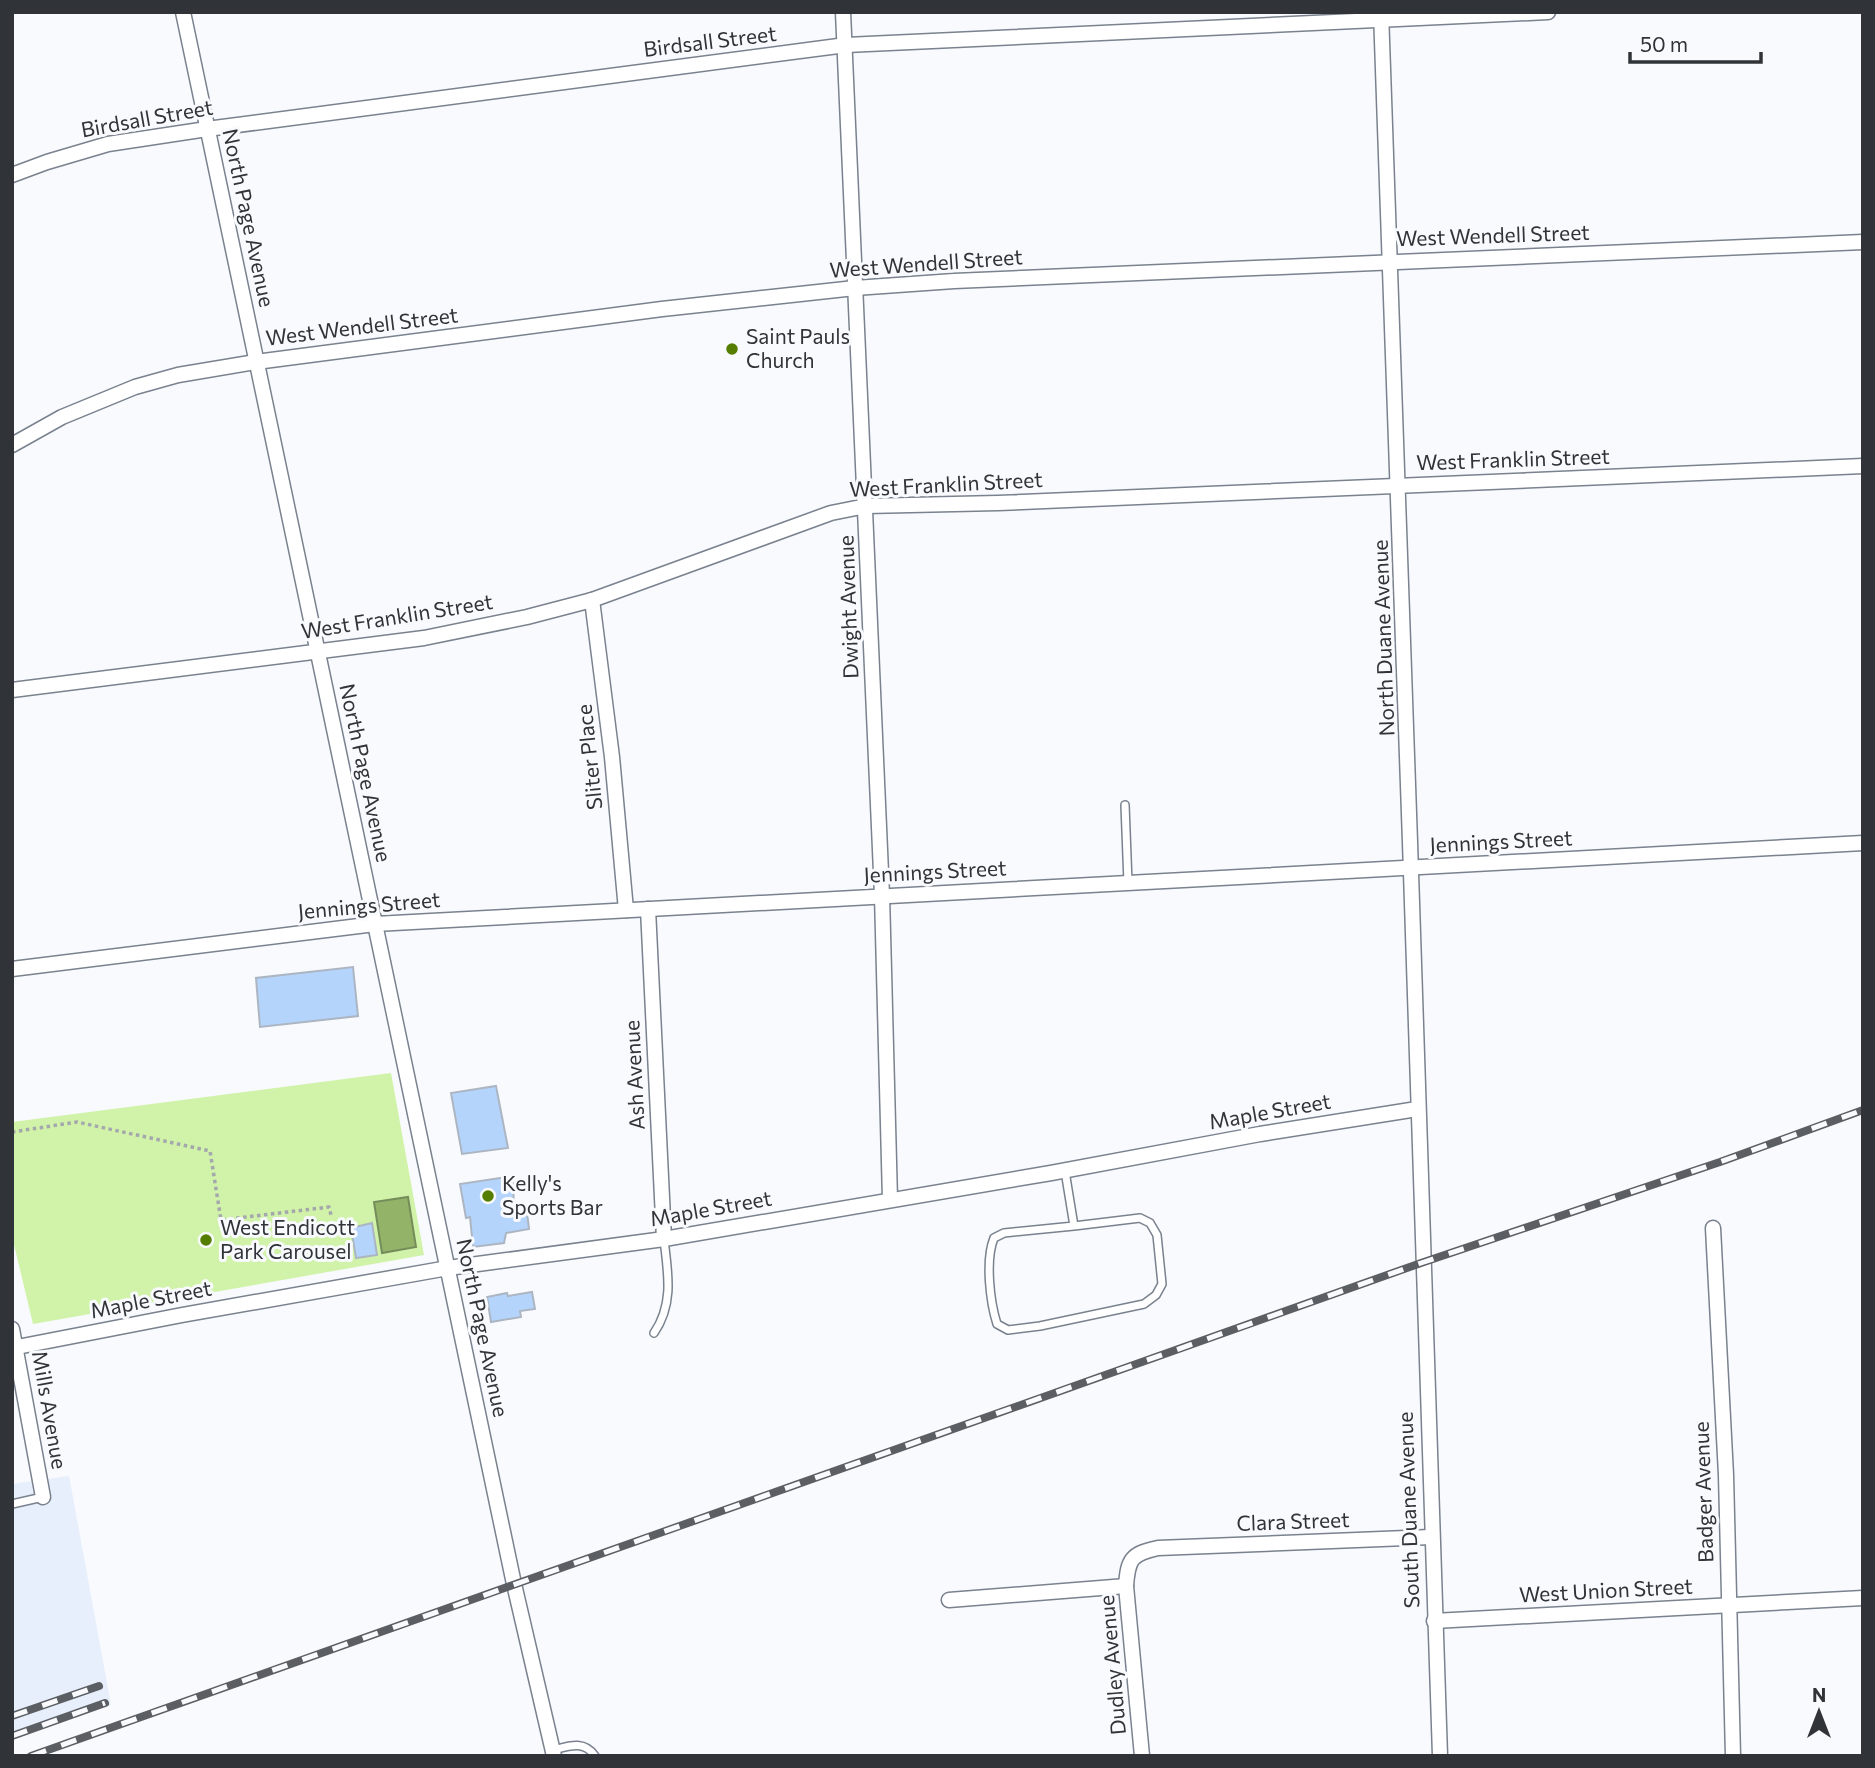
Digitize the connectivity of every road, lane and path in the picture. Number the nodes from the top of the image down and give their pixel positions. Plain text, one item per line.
1 (183, 12) edge
2 (844, 12) edge
3 (1548, 12) edge
4 (1381, 16) edge
5 (846, 46) junction
6 (207, 129) junction
7 (12, 175) edge
8 (1863, 242) edge
9 (1391, 261) junction
10 (855, 288) junction
11 (256, 362) junction
12 (12, 445) edge
13 (1863, 466) edge
14 (1400, 486) junction
15 (866, 506) junction
16 (592, 600) junction
17 (317, 652) junction
18 (12, 690) edge
19 (1125, 806) dead end
20 (1863, 843) edge
21 (1412, 868) junction
22 (1128, 884) junction
23 (882, 895) junction
24 (648, 909) junction
25 (626, 910) junction
26 (375, 924) junction
27 (12, 969) edge
28 (1417, 1109) junction
29 (12, 1132) edge
30 (1065, 1170) junction
31 (890, 1199) junction
32 (331, 1215) dead end
33 (1074, 1226) junction
34 (1713, 1228) dead end
35 (664, 1239) junction
36 (1421, 1264) joint
37 (448, 1268) junction
38 (12, 1329) edge
39 (654, 1333) dead end
40 (14, 1348) edge
41 (43, 1497) joint
42 (12, 1504) edge
43 (1431, 1538) junction
44 (1158, 1548) joint
45 (1126, 1586) junction
46 (1863, 1598) edge
47 (948, 1600) dead end
48 (1728, 1606) junction
49 (1434, 1621) junction
50 (554, 1753) edge
51 (595, 1756) edge
52 (1142, 1756) edge
53 (1440, 1756) edge
54 (1733, 1756) edge

1 - 6 street, North Page Avenue
2 - 5 street, Dwight Avenue
3 - 4 street, Birdsall Street
4 - 5 street, Birdsall Street
4 - 9 street, North Duane Avenue
5 - 6 street, Birdsall Street
5 - 10 street, Dwight Avenue
6 - 7 street, Birdsall Street
6 - 11 street, North Page Avenue
8 - 9 street, West Wendell Street
9 - 10 street, West Wendell Street
9 - 14 street, North Duane Avenue
10 - 11 street, West Wendell Street
10 - 15 street, Dwight Avenue
11 - 12 street, West Wendell Street
11 - 17 street, North Page Avenue
13 - 14 street, West Franklin Street
14 - 15 street, West Franklin Street
14 - 21 street, North Duane Avenue
15 - 16 street, West Franklin Street
15 - 23 street, Dwight Avenue
16 - 17 street, West Franklin Street
16 - 25 street, Sliter Place
17 - 18 street, West Franklin Street
17 - 26 street, North Page Avenue
19 - 22 lane
20 - 21 street, Jennings Street
21 - 22 street, Jennings Street
21 - 28 street, North Duane Avenue
22 - 23 street, Jennings Street
23 - 24 street, Jennings Street
23 - 31 street, Dwight Avenue
24 - 25 street, Jennings Street
24 - 35 street, Ash Avenue
25 - 26 street, Jennings Street
26 - 27 street, Jennings Street
26 - 37 street, North Page Avenue
28 - 30 street, Maple Street
28 - 36 street, North Duane Avenue
29 - 32 path
30 - 31 street, Maple Street
30 - 33 lane
31 - 35 street, Maple Street
33 - 33 lane
34 - 48 street, Badger Avenue
35 - 37 street, Maple Street
35 - 39 lane
36 - 43 street, South Duane Avenue
37 - 40 street, Maple Street
37 - 50 street, North Page Avenue
38 - 40 street, Mills Avenue
40 - 41 street, Mills Avenue
41 - 42 lane
43 - 44 street, Clara Street
43 - 49 street, South Duane Avenue
44 - 45 street, Dudley Avenue
45 - 47 street
45 - 52 street, Dudley Avenue
46 - 48 street, West Union Street
48 - 49 street, West Union Street
48 - 54 street, Badger Avenue
49 - 53 street, South Duane Avenue
50 - 51 lane

